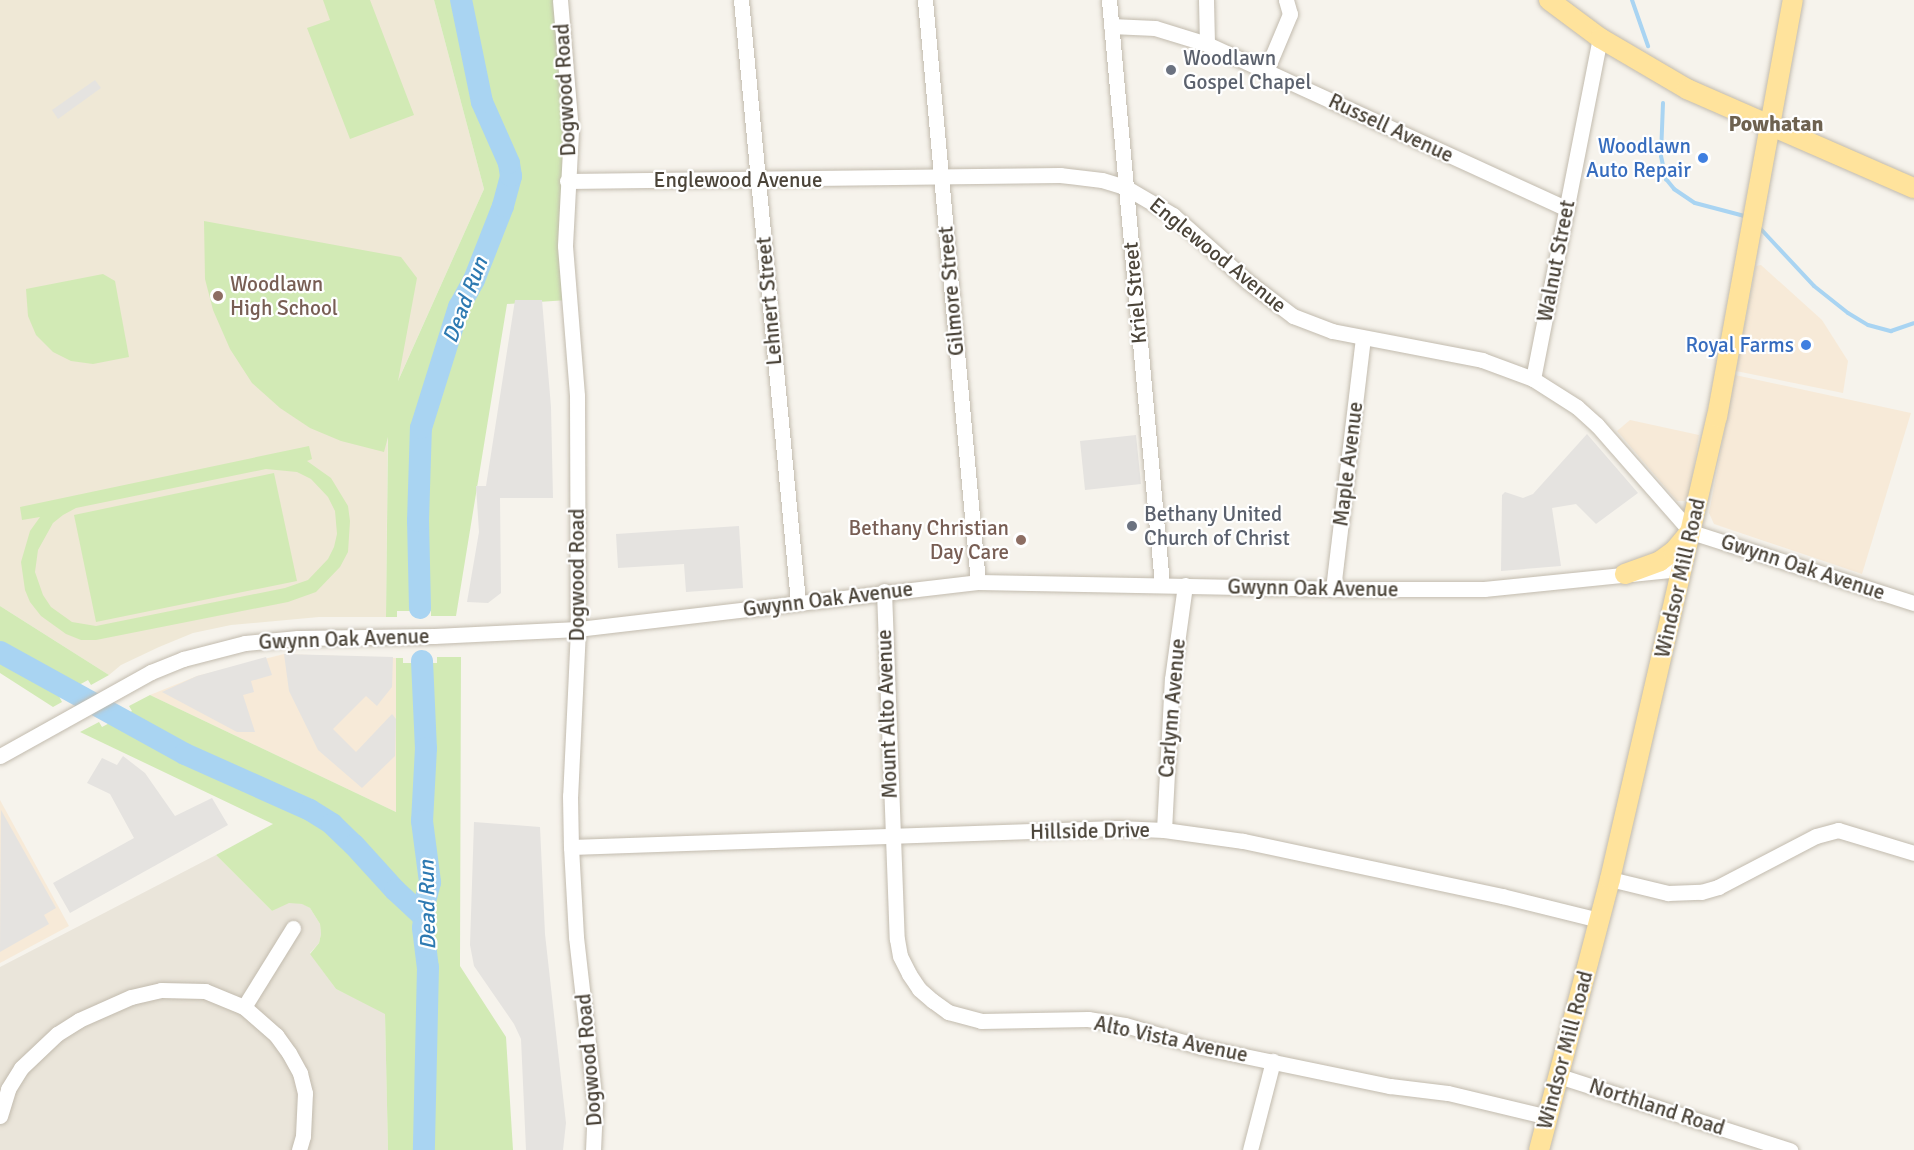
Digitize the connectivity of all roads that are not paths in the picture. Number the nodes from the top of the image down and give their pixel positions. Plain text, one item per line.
1 (560, 0) edge
2 (741, 0) edge
3 (925, 0) edge
4 (1109, 0) edge
5 (1206, 0) edge
6 (1286, 0) edge
7 (1549, 0) edge
8 (1793, 0) edge
9 (1111, 26) junction
10 (1600, 38) junction
11 (1207, 44) junction
12 (1266, 71) junction
13 (1769, 124) junction
14 (941, 178) junction
15 (758, 180) junction
16 (567, 181) junction
17 (1125, 187) junction
18 (1914, 188) edge
19 (1567, 208) junction
20 (1363, 338) junction
21 (1533, 378) junction
22 (1691, 532) junction
23 (1682, 569) junction
24 (1625, 574) junction
25 (978, 582) junction
26 (1162, 585) junction
27 (1185, 585) junction
28 (1333, 589) junction
29 (884, 591) junction
30 (798, 602) junction
31 (1914, 603) edge
32 (578, 629) junction
33 (0, 756) edge
34 (1164, 830) junction
35 (891, 836) junction
36 (571, 848) junction
37 (1914, 854) edge
38 (1610, 879) junction
39 (1599, 920) junction
40 (293, 928) dead end
41 (244, 1007) junction
42 (1273, 1060) junction
43 (1559, 1076) junction
44 (0, 1116) edge
45 (1548, 1117) junction
46 (299, 1150) edge
47 (593, 1150) edge
48 (1250, 1150) edge
49 (1539, 1150) edge
50 (1790, 1150) edge

1 - 16 street, Dogwood Road
2 - 15 street, Lehnert Street
3 - 14 street, Gilmore Street
4 - 9 street, Kriel Street
5 - 11 street
6 - 12 street
7 - 10 main road
8 - 13 main road, Windsor Mill Road
9 - 11 street, Russell Avenue
9 - 17 street, Kriel Street
10 - 13 main road
10 - 19 street, Walnut Street
11 - 12 street, Russell Avenue
12 - 19 street, Russell Avenue
13 - 18 main road
13 - 22 main road, Windsor Mill Road
14 - 15 street, Englewood Avenue
14 - 17 street, Englewood Avenue
14 - 25 street, Gilmore Street
15 - 16 street, Englewood Avenue
15 - 30 street, Lehnert Street
16 - 32 street, Dogwood Road
17 - 20 street, Englewood Avenue
17 - 26 street, Kriel Street
19 - 21 street, Walnut Street
20 - 21 street, Englewood Avenue
20 - 28 street, Maple Avenue
21 - 22 street, Englewood Avenue
22 - 23 main road, Windsor Mill Road
22 - 24 main road
22 - 31 street, Gwynn Oak Avenue
23 - 24 street, Gwynn Oak Avenue
23 - 38 main road, Windsor Mill Road
24 - 28 street, Gwynn Oak Avenue
25 - 26 street, Gwynn Oak Avenue
25 - 29 street, Gwynn Oak Avenue
26 - 27 street, Gwynn Oak Avenue
27 - 28 street, Gwynn Oak Avenue
27 - 34 street, Carlynn Avenue
29 - 30 street, Gwynn Oak Avenue
29 - 35 street, Mount Alto Avenue
30 - 32 street, Gwynn Oak Avenue
32 - 33 street, Gwynn Oak Avenue
32 - 36 street, Dogwood Road
34 - 35 street, Hillside Drive
34 - 39 street, Hillside Drive
35 - 36 street, Hillside Drive
35 - 42 street, Alto Vista Avenue
36 - 47 street, Dogwood Road
37 - 38 street
38 - 39 main road, Windsor Mill Road
39 - 43 main road, Windsor Mill Road
40 - 41 street
41 - 44 street
41 - 46 street
42 - 45 street, Alto Vista Avenue
42 - 48 street
43 - 45 main road, Windsor Mill Road
43 - 50 street, Northland Road
45 - 49 main road, Windsor Mill Road

